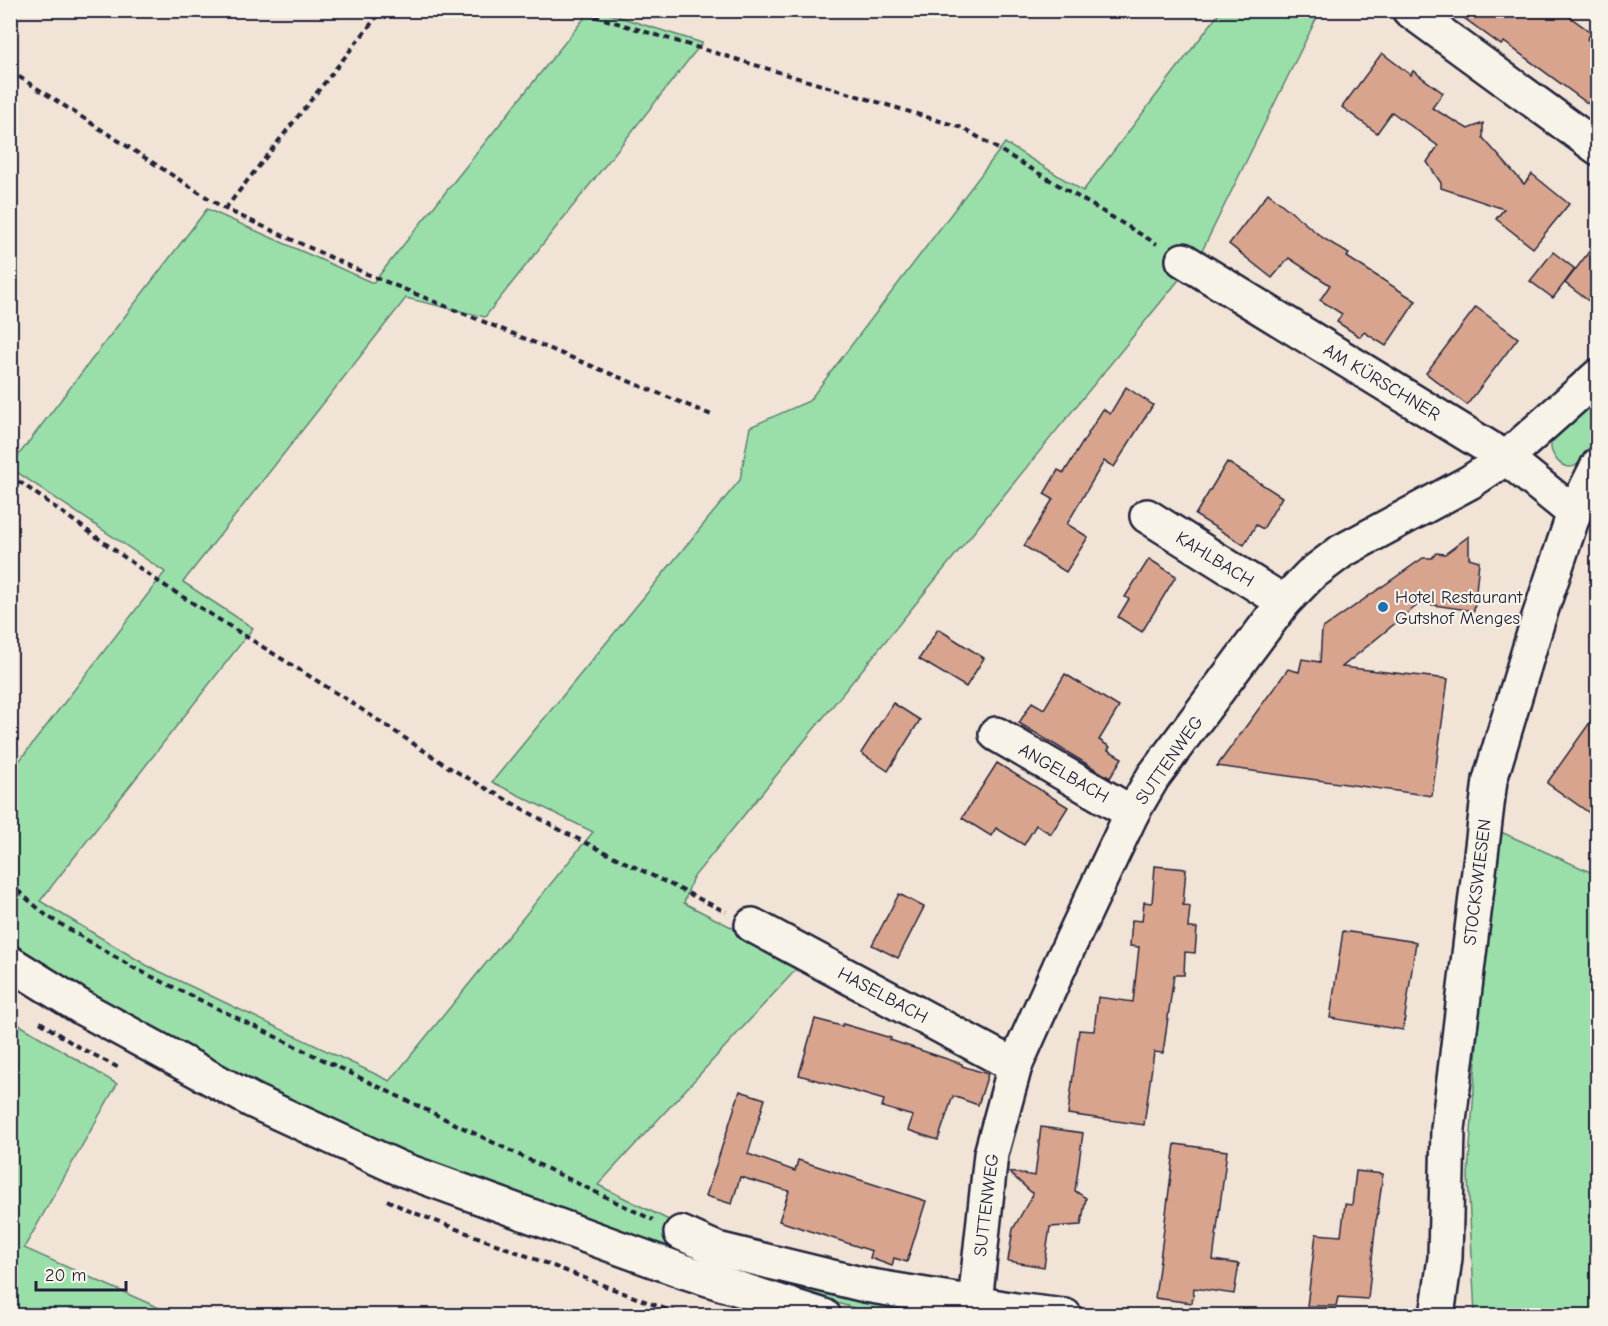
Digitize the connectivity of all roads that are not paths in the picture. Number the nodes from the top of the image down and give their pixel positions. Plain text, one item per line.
1 (1410, 10) edge
2 (1598, 148) edge
3 (1183, 260) road end
4 (1598, 376) edge
5 (1506, 458) junction
6 (1598, 465) edge
7 (1574, 513) junction
8 (1147, 516) dead end
9 (1284, 602) junction
10 (996, 734) dead end
11 (1132, 813) junction
12 (752, 925) road end
13 (10, 963) edge
14 (1015, 1066) junction
15 (681, 1233) road end
16 (975, 1302) junction
17 (824, 1316) edge
18 (1065, 1316) edge
19 (1437, 1316) edge

1 - 2 street
3 - 5 street, AM KÜRSCHNER
4 - 5 street, SUTTENWEG
5 - 7 street, AM KÜRSCHNER
5 - 9 street, SUTTENWEG
6 - 7 street, STOCKSWIESEN
7 - 19 street, STOCKSWIESEN
8 - 9 street, KAHLBACH
9 - 11 street, SUTTENWEG
10 - 11 street, ANGELBACH
11 - 14 street, SUTTENWEG
12 - 14 street, HASELBACH
13 - 17 street
14 - 16 street, SUTTENWEG
15 - 16 street
16 - 18 street

